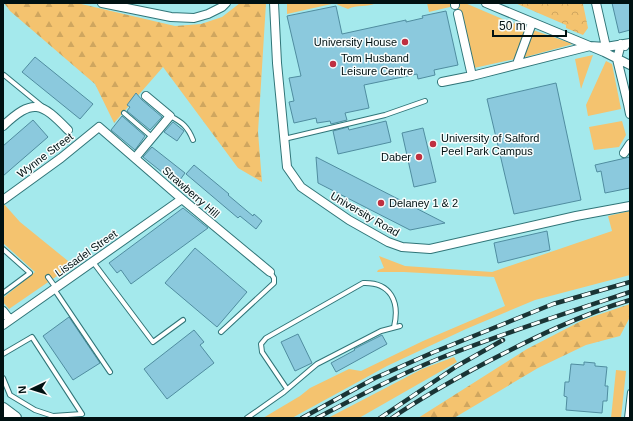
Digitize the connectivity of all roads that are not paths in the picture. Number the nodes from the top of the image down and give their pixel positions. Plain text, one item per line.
1 (102, 3) edge
2 (226, 3) edge
3 (274, 3) edge
4 (486, 3) edge
5 (596, 3) edge
6 (458, 14) dead end
7 (532, 23) junction
8 (630, 43) edge
9 (621, 44) junction
10 (590, 46) junction
11 (606, 47) junction
12 (630, 48) edge
13 (617, 58) junction
14 (516, 64) junction
15 (630, 65) edge
16 (4, 75) dead end
17 (472, 76) junction
18 (442, 82) dead end
19 (146, 96) dead end
20 (425, 101) dead end
21 (629, 104) edge
22 (46, 109) junction
23 (124, 114) dead end
24 (630, 114) edge
25 (170, 116) junction
26 (3, 126) edge
27 (99, 127) joint
28 (68, 130) dead end
29 (152, 137) junction
30 (284, 139) junction
31 (193, 140) dead end
32 (630, 144) edge
33 (624, 153) dead end
34 (135, 158) junction
35 (182, 199) junction
36 (3, 200) edge
37 (630, 206) edge
38 (3, 249) edge
39 (93, 262) junction
40 (270, 272) joint
41 (48, 277) dead end
42 (55, 288) junction
43 (3, 293) edge
44 (3, 311) edge
45 (10, 320) junction
46 (183, 320) dead end
47 (3, 325) edge
48 (400, 326) dead end
49 (394, 327) junction
50 (221, 332) dead end
51 (3, 354) edge
52 (110, 372) dead end
53 (3, 378) edge
54 (287, 389) junction
55 (630, 392) edge
56 (3, 409) edge
57 (15, 418) edge
58 (247, 418) edge
59 (627, 418) edge

1 - 2 street
3 - 30 street, University Road
4 - 7 street
5 - 11 street
6 - 17 street
7 - 10 street
7 - 14 street
8 - 9 street
9 - 11 street
9 - 12 street
9 - 13 street
10 - 11 street
10 - 13 street
10 - 14 street
13 - 15 street
13 - 21 street
14 - 17 street
16 - 22 lane
17 - 18 street
19 - 25 street
20 - 30 lane
21 - 24 street
22 - 26 street
22 - 28 street
23 - 29 lane
25 - 29 street
25 - 31 lane
27 - 34 street, Strawberry Hill
27 - 36 street, Wynne Street
29 - 34 street
30 - 37 street, University Road
32 - 33 street
34 - 35 street, Strawberry Hill
35 - 39 street, Lissadel Street
35 - 40 street, Strawberry Hill
38 - 43 lane
39 - 42 street, Lissadel Street
39 - 46 lane
40 - 50 lane
41 - 42 lane
42 - 45 street, Lissadel Street
42 - 52 lane
44 - 45 street
45 - 47 street, Lissadel Street
48 - 49 lane
49 - 54 lane
49 - 54 lane
51 - 53 lane
54 - 58 lane
55 - 59 lane
56 - 57 main road

